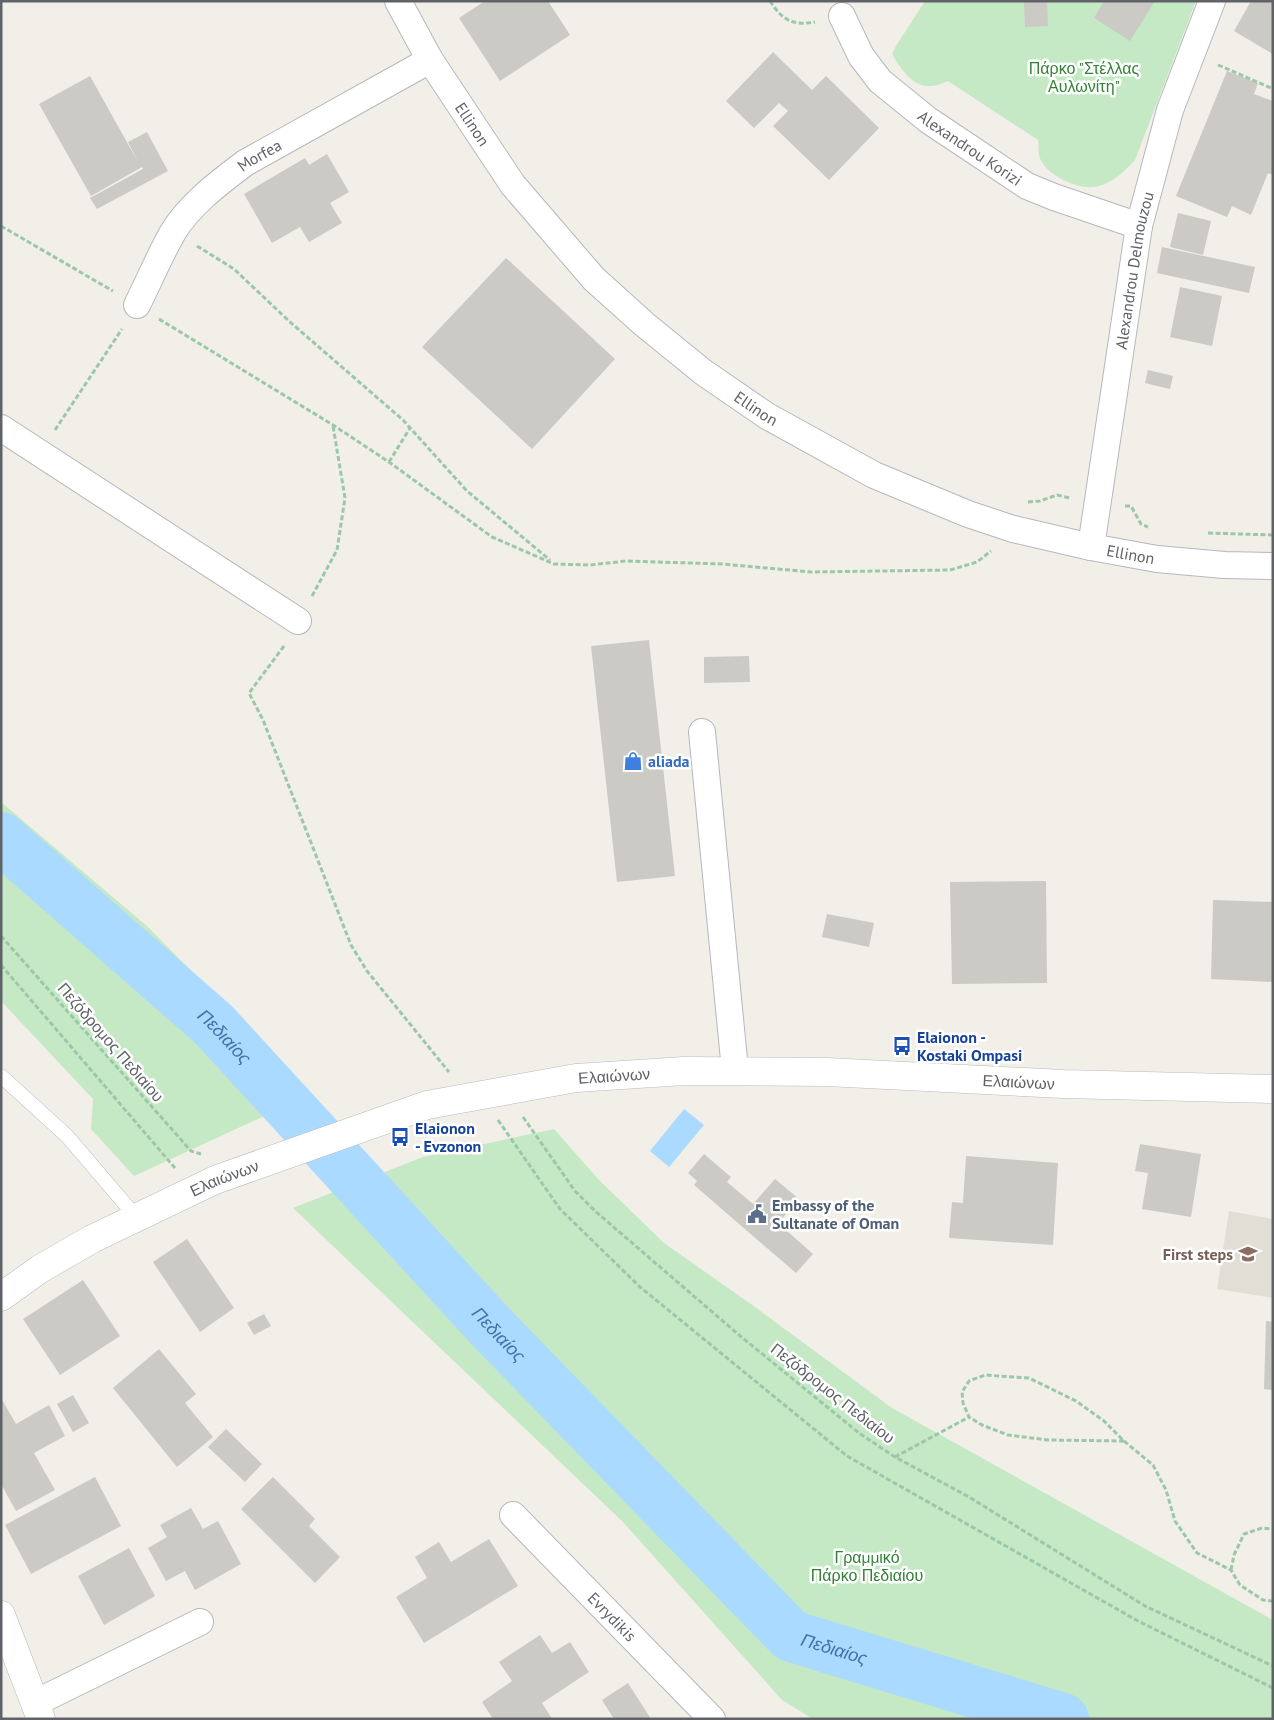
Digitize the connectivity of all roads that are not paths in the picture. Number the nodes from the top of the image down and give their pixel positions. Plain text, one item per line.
1 (398, 1) edge
2 (1212, 1) edge
3 (842, 16) road end
4 (430, 60) junction
5 (1139, 226) junction
6 (137, 305) road end
7 (1, 428) edge
8 (1091, 547) junction
9 (1273, 566) edge
10 (298, 621) road end
11 (702, 732) dead end
12 (735, 1070) junction
13 (1, 1076) edge
14 (1273, 1089) edge
15 (137, 1218) junction
16 (1, 1297) edge
17 (513, 1515) dead end
18 (1, 1615) edge
19 (200, 1622) dead end
20 (38, 1711) edge
21 (712, 1719) edge

1 - 4 street, Ellinon
2 - 5 street, Alexandrou Delmouzou
3 - 5 street, Alexandrou Korizi
4 - 6 street, Morfea
4 - 8 street, Ellinon
5 - 8 street, Alexandrou Delmouzou
7 - 10 street
8 - 9 street, Ellinon
11 - 12 street
12 - 14 main road, Ελαιώνων
12 - 15 main road, Ελαιώνων
13 - 15 lane
15 - 16 main road, Ελαιώνων
17 - 21 street, Evrydikis
18 - 20 main road
19 - 20 street

